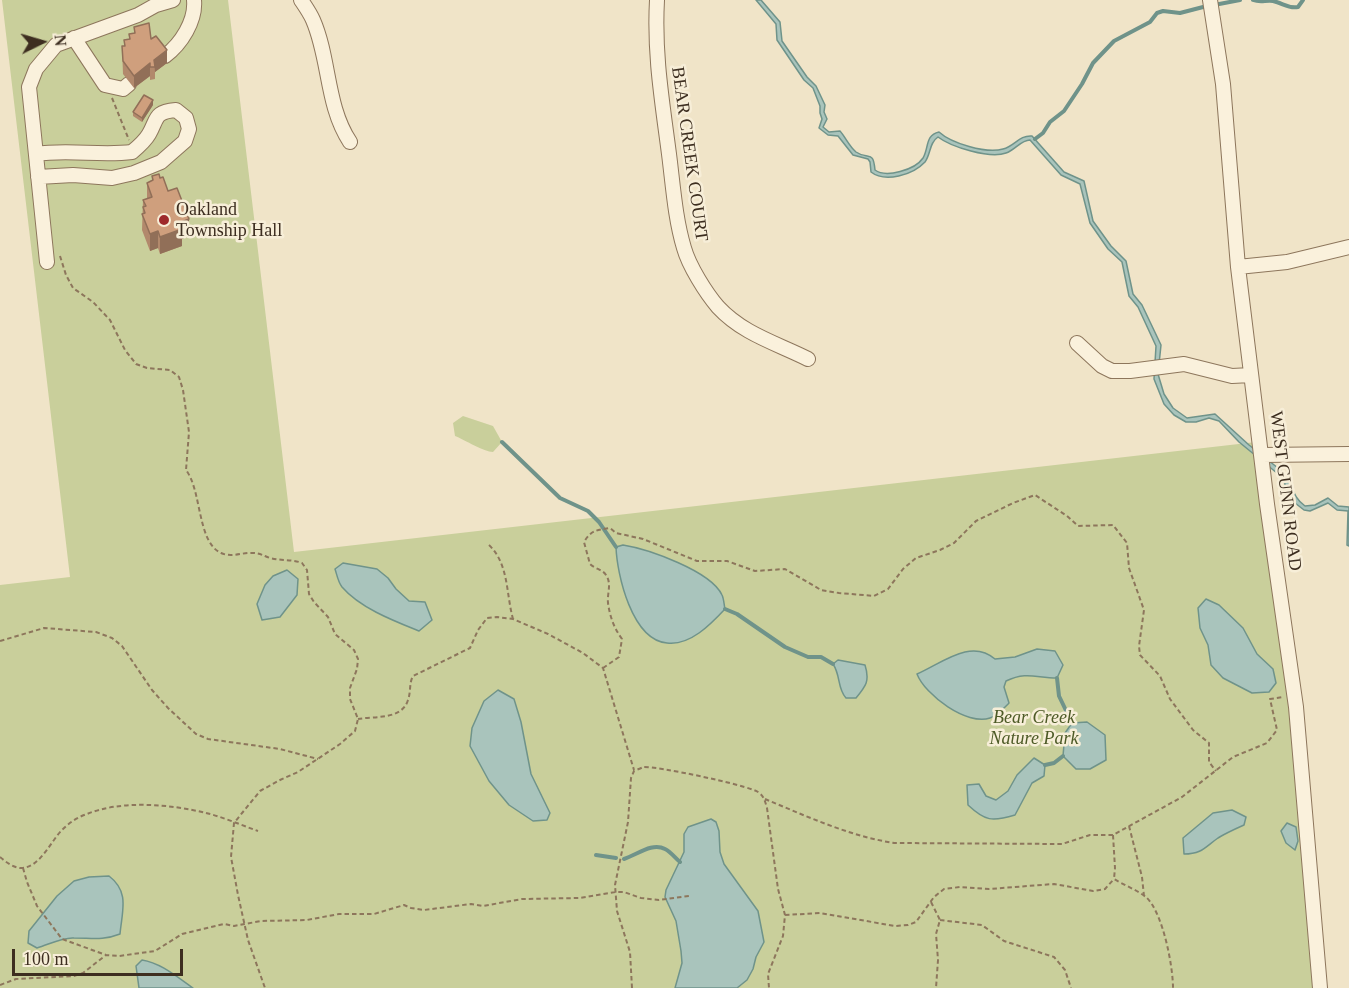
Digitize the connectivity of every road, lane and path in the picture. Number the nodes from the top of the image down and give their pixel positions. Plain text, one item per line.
1 (173, 0) edge
2 (194, 0) edge
3 (301, 0) edge
4 (657, 0) edge
5 (1210, 0) edge
6 (157, 2) edge
7 (74, 38) junction
8 (165, 56) edge
9 (129, 84) dead end
10 (350, 142) dead end
11 (36, 154) junction
12 (38, 177) junction
13 (58, 247) dead end
14 (1349, 247) edge
15 (47, 262) dead end
16 (1238, 267) junction
17 (1077, 343) dead end
18 (808, 359) dead end
19 (1251, 375) junction
20 (1262, 454) junction
21 (1349, 454) edge
22 (489, 545) dead end
23 (513, 619) junction
24 (0, 641) edge
25 (603, 668) junction
26 (1294, 694) junction
27 (358, 719) junction
28 (318, 759) junction
29 (634, 771) junction
30 (1216, 771) junction
31 (765, 799) junction
32 (234, 823) junction
33 (1129, 826) junction
34 (258, 831) dead end
35 (1113, 835) junction
36 (0, 857) edge
37 (23, 868) junction
38 (1114, 879) junction
39 (616, 892) junction
40 (689, 896) dead end
41 (1144, 896) junction
42 (931, 902) junction
43 (785, 915) junction
44 (940, 920) junction
45 (245, 924) junction
46 (106, 955) junction
47 (0, 985) edge
48 (265, 988) edge
49 (632, 988) edge
50 (769, 988) edge
51 (936, 988) edge
52 (1071, 988) edge
53 (1173, 988) edge
54 (1320, 988) edge

1 - 6 street
2 - 8 street
3 - 10 street
4 - 18 street, BEAR CREEK COURT
5 - 16 street, WEST GUNN ROAD
6 - 7 street
7 - 9 street
7 - 11 street
11 - 12 street
11 - 12 street
12 - 15 street
13 - 27 path
14 - 16 street
16 - 19 street, WEST GUNN ROAD
17 - 19 street
19 - 20 street, WEST GUNN ROAD
20 - 21 street
20 - 26 street, WEST GUNN ROAD
22 - 23 path
23 - 25 path
23 - 27 path
24 - 28 path
25 - 29 path
25 - 30 path
26 - 30 path
26 - 54 street, WEST GUNN ROAD
27 - 28 path
28 - 32 path
29 - 31 path
29 - 39 path
30 - 33 path
31 - 35 path
31 - 43 path
32 - 34 path
32 - 37 path
32 - 45 path
33 - 35 path
33 - 41 path
35 - 38 path
36 - 37 path
37 - 46 path
38 - 41 path
38 - 42 path
39 - 40 path
39 - 45 path
39 - 49 path
41 - 53 path
42 - 43 path
42 - 44 path
43 - 50 path
44 - 51 path
44 - 52 path
45 - 46 path
45 - 48 path
46 - 47 path

